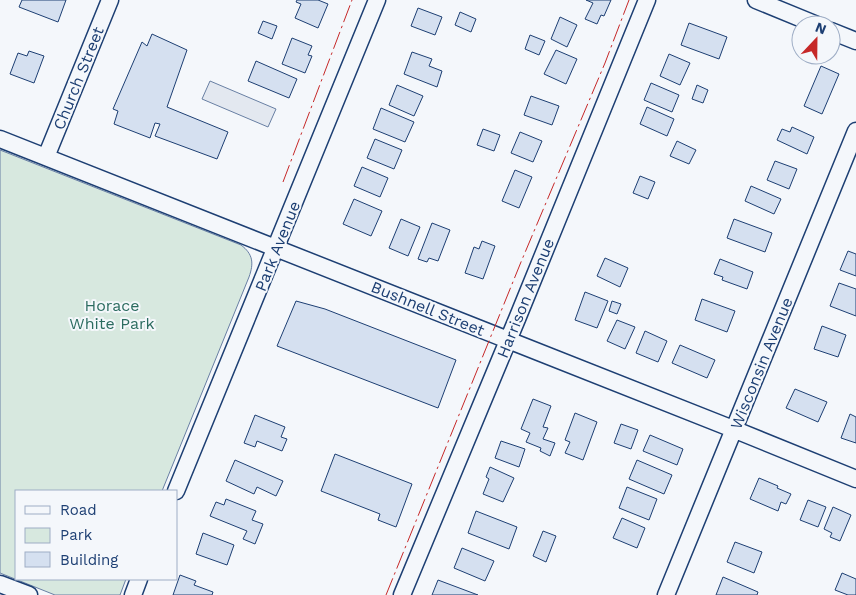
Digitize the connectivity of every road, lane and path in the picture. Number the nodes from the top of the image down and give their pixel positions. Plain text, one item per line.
1 (110, 0) edge
2 (377, 0) edge
3 (647, 0) edge
4 (756, 0) edge
5 (793, 15) edge
6 (841, 35) edge
7 (856, 41) edge
8 (856, 131) edge
9 (0, 139) edge
10 (46, 157) junction
11 (277, 248) junction
12 (508, 340) junction
13 (734, 429) junction
14 (856, 479) edge
15 (176, 490) edge
16 (140, 580) edge
17 (0, 584) edge
18 (29, 595) edge
19 (133, 595) edge
20 (402, 595) edge
21 (666, 595) edge

1 - 10 street, Church Street
2 - 11 street, Park Avenue
3 - 12 street, Harrison Avenue
4 - 5 street
6 - 7 street
8 - 13 street, Wisconsin Avenue
9 - 10 street, Bushnell Street
10 - 11 street, Bushnell Street
11 - 12 street, Bushnell Street
11 - 15 street, Park Avenue
12 - 13 street, Bushnell Street
12 - 20 street, Harrison Avenue
13 - 14 street, Bushnell Street
13 - 21 street, Wisconsin Avenue
16 - 19 street
17 - 18 street

